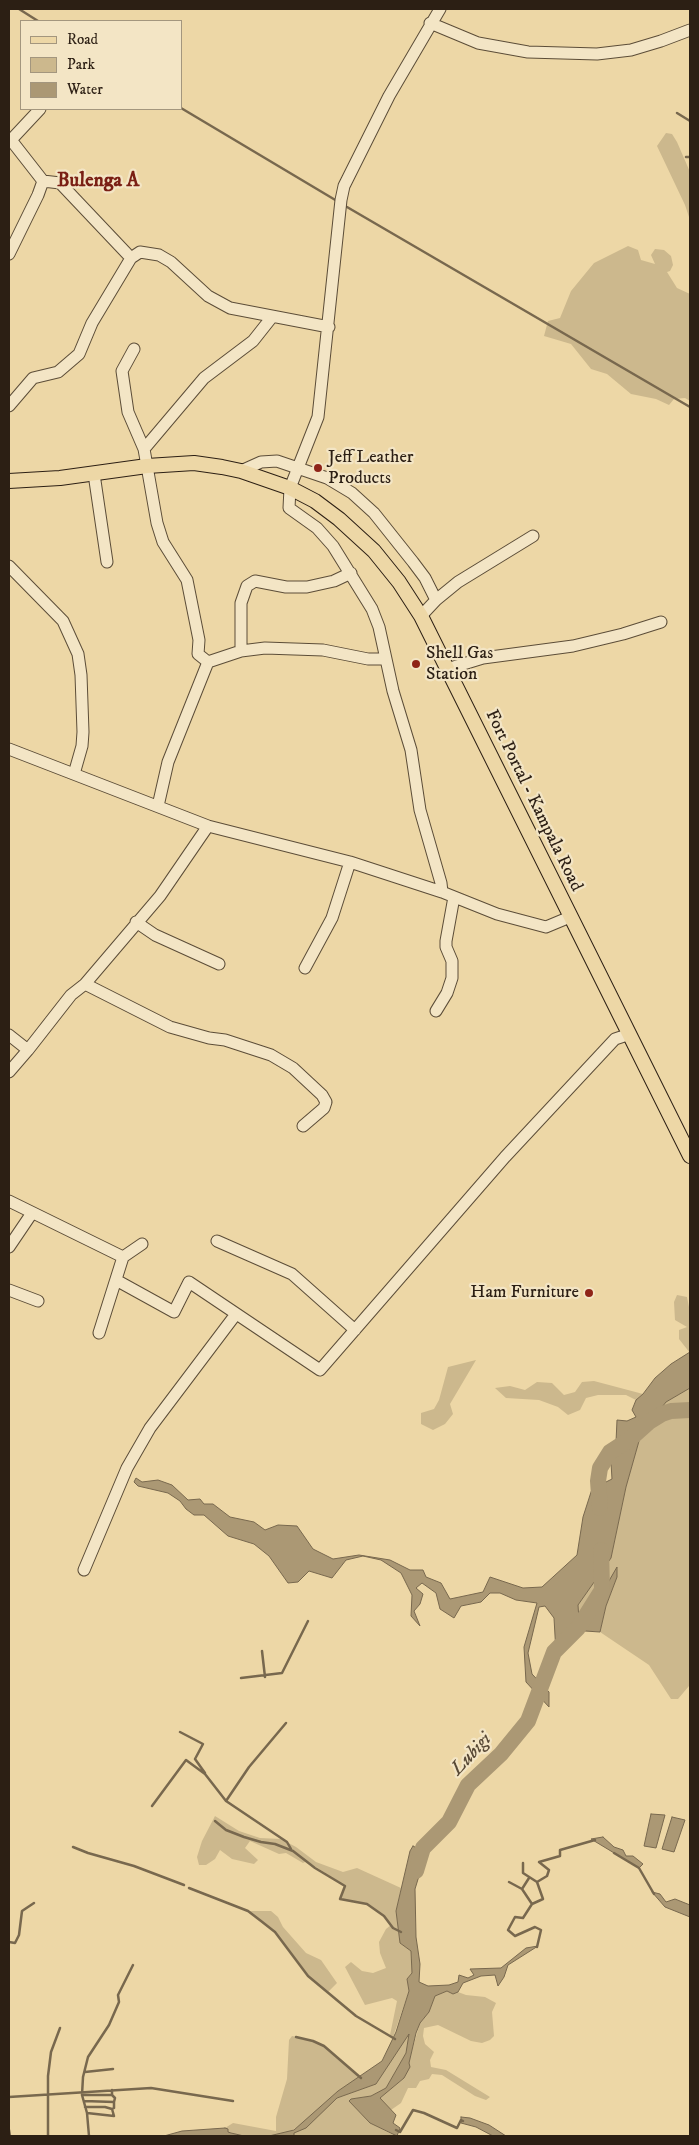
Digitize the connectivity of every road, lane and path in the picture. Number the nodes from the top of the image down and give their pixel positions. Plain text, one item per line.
1 (440, 9) edge
2 (430, 24) junction
3 (690, 30) edge
4 (39, 110) edge
5 (42, 181) junction
6 (9, 254) edge
7 (131, 258) junction
8 (272, 317) junction
9 (329, 327) junction
10 (134, 349) dead end
11 (9, 406) edge
12 (144, 449) junction
13 (147, 466) junction
14 (298, 467) junction
15 (241, 471) junction
16 (94, 474) junction
17 (9, 481) edge
18 (290, 488) junction
19 (533, 536) dead end
20 (107, 562) dead end
21 (9, 566) edge
22 (351, 573) junction
23 (436, 600) junction
24 (421, 616) junction
25 (661, 622) dead end
26 (241, 651) junction
27 (386, 659) junction
28 (208, 662) junction
29 (447, 669) junction
30 (9, 749) edge
31 (74, 774) junction
32 (158, 806) junction
33 (208, 826) junction
34 (350, 862) junction
35 (442, 892) junction
36 (454, 897) junction
37 (570, 917) junction
38 (136, 922) junction
39 (219, 964) dead end
40 (305, 968) dead end
41 (85, 984) junction
42 (436, 1011) dead end
43 (630, 1034) junction
44 (9, 1035) edge
45 (28, 1050) junction
46 (9, 1072) edge
47 (303, 1126) dead end
48 (690, 1156) edge
49 (9, 1201) edge
50 (32, 1213) junction
51 (218, 1241) dead end
52 (142, 1244) dead end
53 (9, 1247) edge
54 (123, 1257) junction
55 (116, 1280) junction
56 (9, 1290) edge
57 (38, 1301) dead end
58 (236, 1314) junction
59 (355, 1330) junction
60 (99, 1333) dead end
61 (84, 1570) dead end

1 - 2 street
2 - 3 street
2 - 9 street
4 - 5 street
5 - 6 street
5 - 7 street
7 - 8 street
7 - 11 street
8 - 9 street
8 - 12 street
9 - 14 street
10 - 12 street
12 - 13 street
13 - 15 main road, Fort Portal - Kampala Road
13 - 16 main road, Fort Portal - Kampala Road
13 - 28 street
14 - 15 street
14 - 18 street
14 - 23 street
15 - 18 main road, Fort Portal - Kampala Road
16 - 17 main road, Fort Portal - Kampala Road
16 - 20 street
18 - 22 street
18 - 24 main road, Fort Portal - Kampala Road
19 - 23 street
21 - 31 street
22 - 26 street
22 - 27 street
23 - 24 street
24 - 29 main road, Fort Portal - Kampala Road
25 - 29 street
26 - 27 street
26 - 28 street
27 - 35 street
28 - 32 street
29 - 37 main road, Fort Portal - Kampala Road
30 - 31 street
31 - 32 street
32 - 33 street
33 - 34 street
33 - 38 street
34 - 35 street
34 - 40 street
35 - 36 street
36 - 37 street
36 - 42 street
37 - 43 main road, Fort Portal - Kampala Road
38 - 39 street
38 - 41 street
41 - 45 street
41 - 47 street
43 - 48 main road, Fort Portal - Kampala Road
43 - 59 street
44 - 45 street
45 - 46 street
49 - 50 street
50 - 53 street
50 - 54 street
51 - 59 street
52 - 54 street
54 - 55 street
55 - 58 street
55 - 60 street
56 - 57 street
58 - 59 street
58 - 61 street

